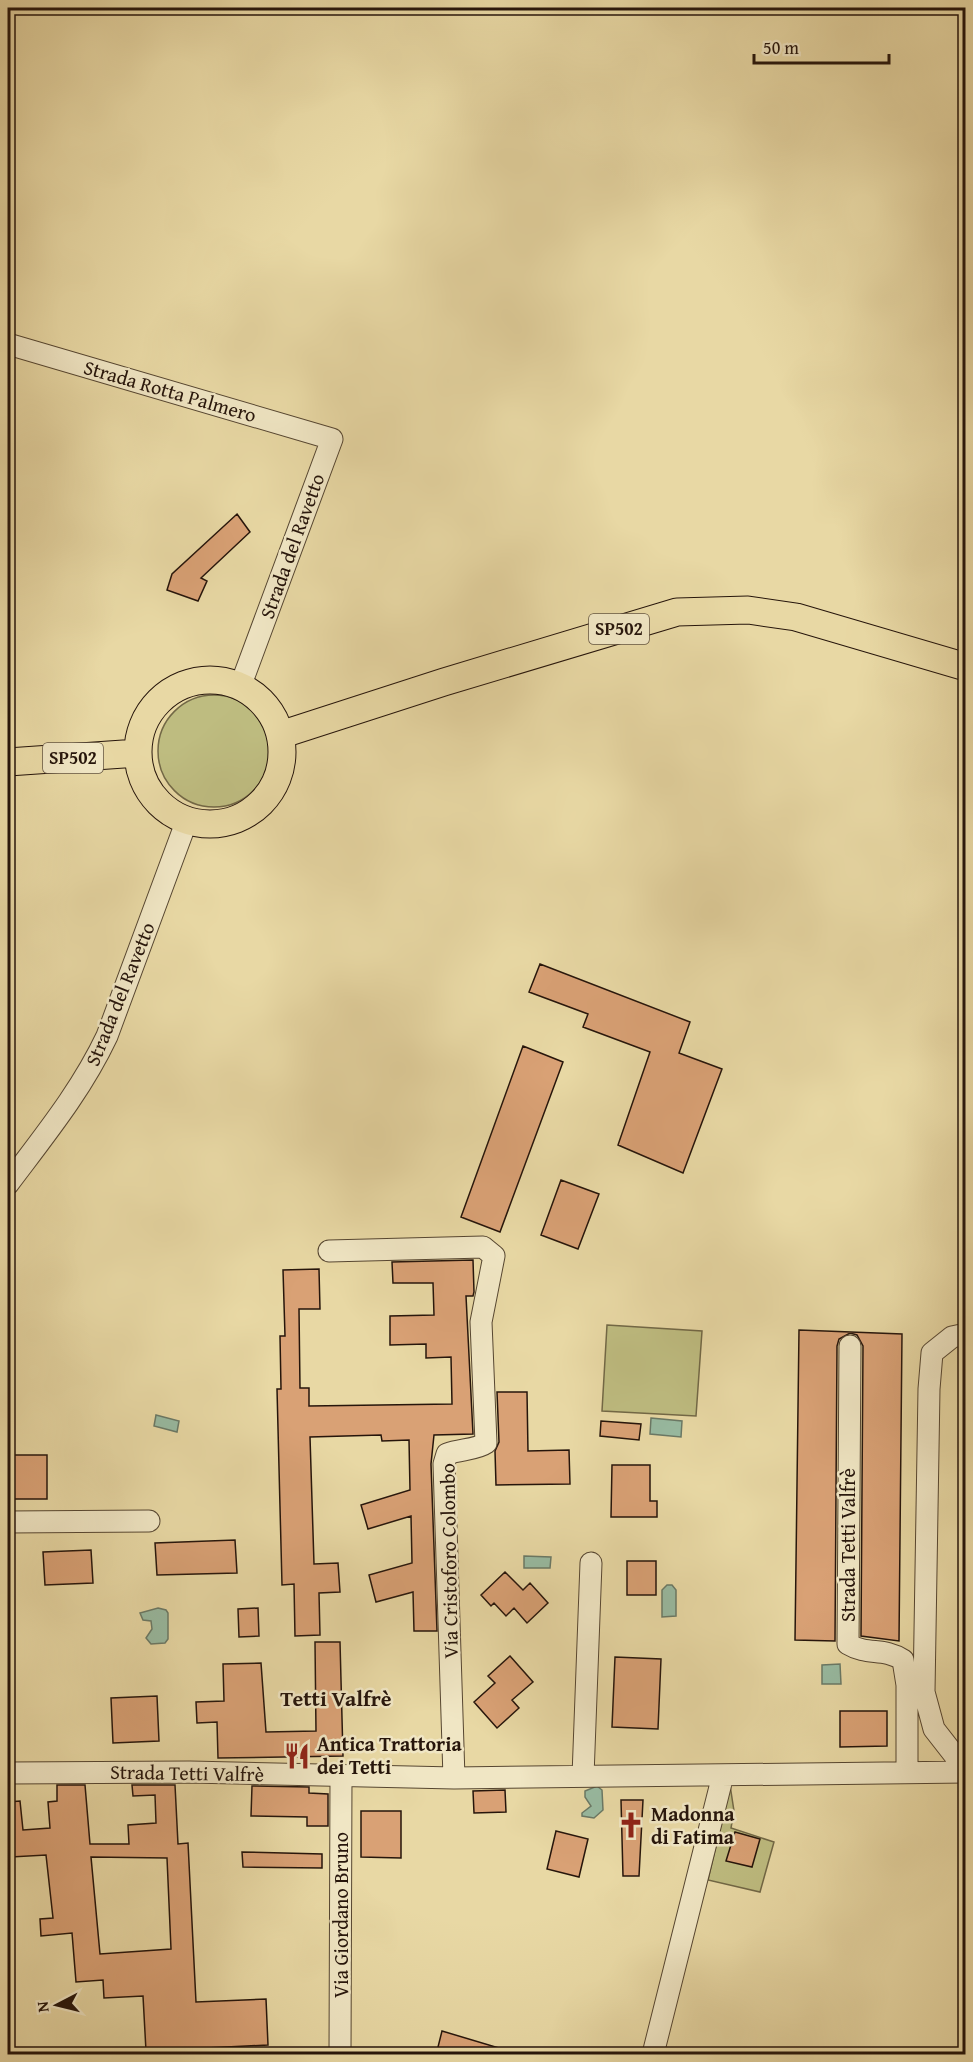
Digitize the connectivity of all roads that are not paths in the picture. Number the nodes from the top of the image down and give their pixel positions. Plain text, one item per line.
1 (8, 344) edge
2 (332, 439) joint
3 (966, 667) edge
4 (240, 687) junction
5 (279, 735) junction
6 (138, 753) junction
7 (8, 762) edge
8 (187, 820) junction
9 (8, 1184) edge
10 (329, 1251) dead end
11 (966, 1334) edge
12 (850, 1346) dead end
13 (149, 1521) dead end
14 (8, 1522) edge
15 (591, 1563) dead end
16 (966, 1771) edge
17 (907, 1772) junction
18 (8, 1773) edge
19 (723, 1775) junction
20 (341, 1776) junction
21 (583, 1776) junction
22 (454, 1778) junction
23 (340, 2055) edge
24 (653, 2055) edge

1 - 2 street, Strada Rotta Palmero
2 - 4 street, Strada del Ravetto
3 - 5 main road, SP502
4 - 5 main road
4 - 6 main road
5 - 8 main road
6 - 7 main road, SP502
6 - 8 main road
8 - 9 street, Strada del Ravetto
10 - 22 street, Via Cristoforo Colombo
11 - 16 street, Strada Tetti Valfrè
12 - 17 street, Strada Tetti Valfrè
13 - 14 street
15 - 21 street
16 - 17 street, Strada Tetti Valfrè
17 - 19 street, Strada Tetti Valfrè
18 - 20 street, Strada Tetti Valfrè
19 - 21 street, Strada Tetti Valfrè
19 - 24 street
20 - 22 street, Strada Tetti Valfrè
20 - 23 street, Via Giordano Bruno
21 - 22 street, Strada Tetti Valfrè

